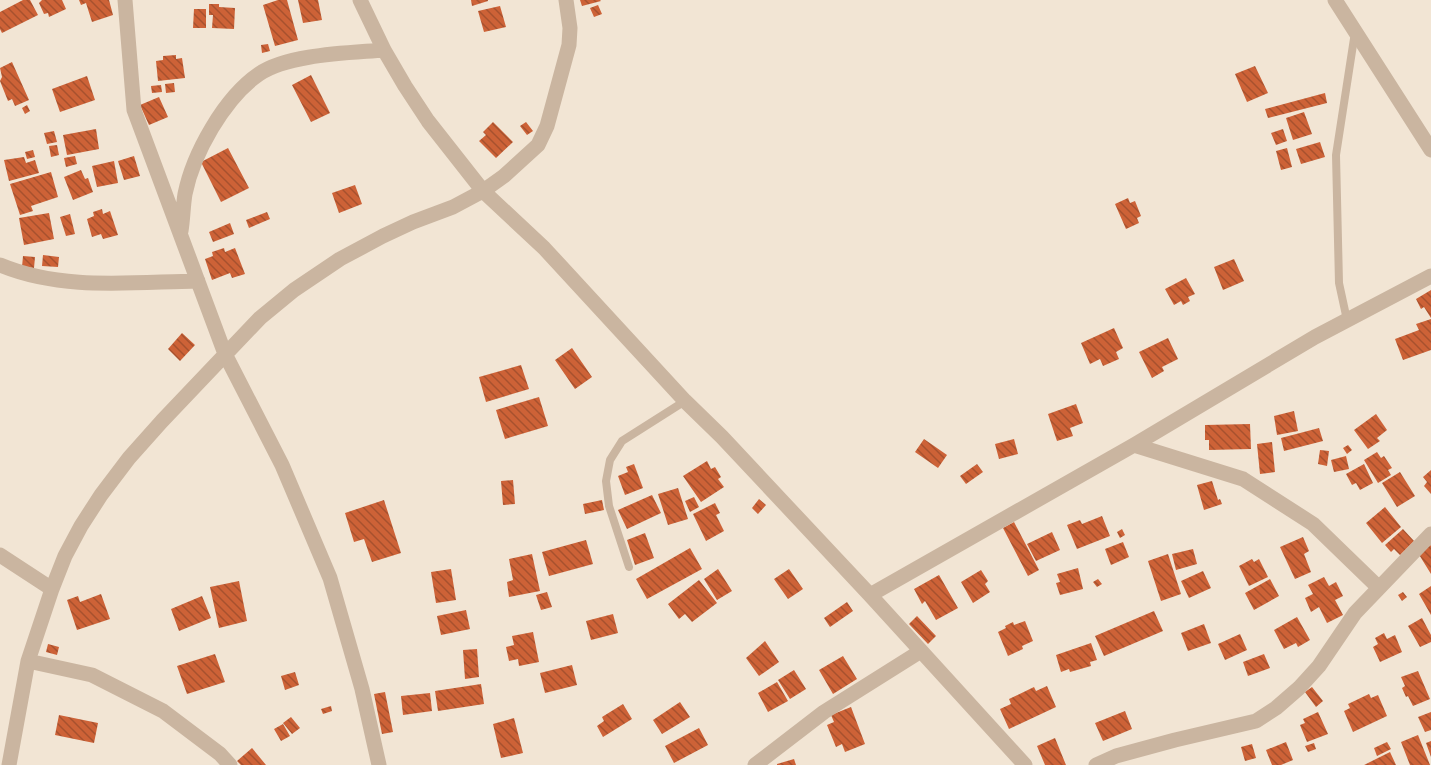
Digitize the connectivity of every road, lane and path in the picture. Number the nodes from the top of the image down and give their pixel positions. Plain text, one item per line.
1 (125, 0) edge
2 (360, 0) edge
3 (566, 0) edge
4 (1335, 0) edge
5 (1355, 31) junction
6 (384, 50) junction
7 (1431, 150) edge
8 (483, 191) junction
9 (181, 236) junction
10 (0, 265) edge
11 (1431, 276) edge
12 (198, 281) junction
13 (1347, 320) junction
14 (225, 354) junction
15 (685, 401) junction
16 (1134, 445) junction
17 (1431, 534) edge
18 (0, 555) edge
19 (629, 567) dead end
20 (1378, 587) junction
21 (52, 589) junction
22 (870, 595) junction
23 (921, 651) junction
24 (28, 661) junction
25 (9, 765) edge
26 (230, 765) edge
27 (379, 765) edge
28 (755, 765) edge
29 (1025, 765) edge
30 (1096, 765) edge

1 - 9 street
2 - 6 street
3 - 8 street
4 - 5 street
5 - 7 street
5 - 13 lane
6 - 8 street
6 - 9 street
8 - 14 street
8 - 15 street
9 - 12 street
10 - 12 street
11 - 13 street
12 - 14 street
13 - 16 street
14 - 21 street
14 - 27 street
15 - 19 lane
15 - 22 street
16 - 20 street
16 - 22 street
17 - 20 street
18 - 21 street
20 - 30 street
21 - 24 street
22 - 23 street
23 - 28 street
23 - 29 street
24 - 25 street
24 - 26 street

